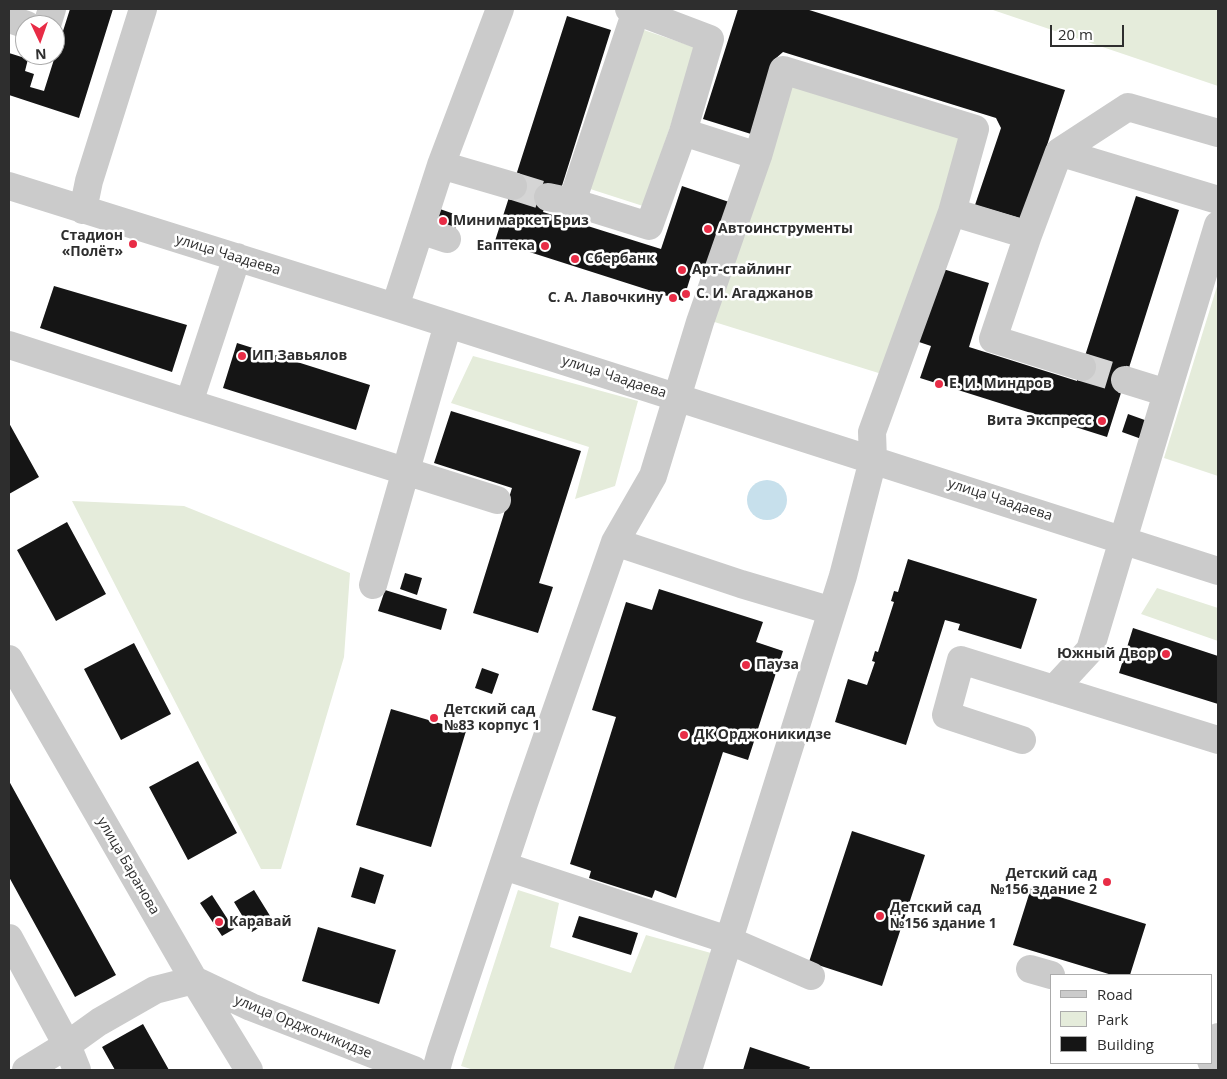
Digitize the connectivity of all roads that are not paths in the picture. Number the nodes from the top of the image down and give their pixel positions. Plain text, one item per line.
1 (144, 9) edge
2 (500, 9) edge
3 (633, 10) edge
4 (682, 132) junction
5 (1218, 134) edge
6 (1059, 152) junction
7 (758, 156) junction
8 (441, 165) junction
9 (513, 186) tunnel mouth
10 (9, 188) edge
11 (1218, 200) edge
12 (83, 210) junction
13 (952, 212) junction
14 (1218, 225) edge
15 (420, 230) junction
16 (1028, 236) junction
17 (447, 239) dead end
18 (237, 257) junction
19 (395, 307) junction
20 (448, 324) junction
21 (9, 345) edge
22 (1082, 367) tunnel mouth
23 (1125, 380) tunnel mouth
24 (1167, 392) junction
25 (676, 397) junction
26 (189, 403) junction
27 (873, 460) junction
28 (406, 473) junction
29 (497, 500) dead end
30 (1123, 540) junction
31 (615, 542) junction
32 (1218, 571) edge
33 (373, 585) dead end
34 (832, 611) junction
35 (9, 660) edge
36 (1054, 689) junction
37 (1022, 740) dead end
38 (1218, 740) edge
39 (504, 866) junction
40 (9, 938) edge
41 (728, 940) junction
42 (811, 976) dead end
43 (194, 980) junction
44 (360, 1062) edge
45 (72, 1063) edge
46 (26, 1070) edge
47 (249, 1070) edge
48 (414, 1070) edge
49 (436, 1070) edge
50 (688, 1070) edge

1 - 12 street
2 - 8 street
3 - 4 street
3 - 4 street
4 - 7 street
5 - 6 street
6 - 11 street
6 - 16 street
7 - 13 street
7 - 25 street
8 - 9 street
8 - 15 street
10 - 12 street, улица Чаадаева
12 - 18 street, улица Чаадаева
13 - 16 street
13 - 27 street
14 - 24 street
15 - 17 street
15 - 19 street
16 - 22 street
18 - 19 street, улица Чаадаева
18 - 26 street
19 - 20 street, улица Чаадаева
20 - 25 street, улица Чаадаева
20 - 28 street
21 - 26 street
23 - 24 street
24 - 30 street
25 - 27 street, улица Чаадаева
25 - 31 street
26 - 28 street
27 - 30 street, улица Чаадаева
27 - 34 street
28 - 29 street
28 - 33 street
30 - 32 street, улица Чаадаева
30 - 36 street
31 - 34 street
31 - 39 street
34 - 41 street
35 - 43 street, улица Баранова
36 - 37 street
36 - 38 street
39 - 41 street
39 - 49 street
40 - 45 street
41 - 42 street
41 - 50 street
43 - 44 street, улица Орджоникидзе
43 - 45 street
43 - 47 street, улица Баранова
44 - 48 street, улица Орджоникидзе
45 - 46 street

